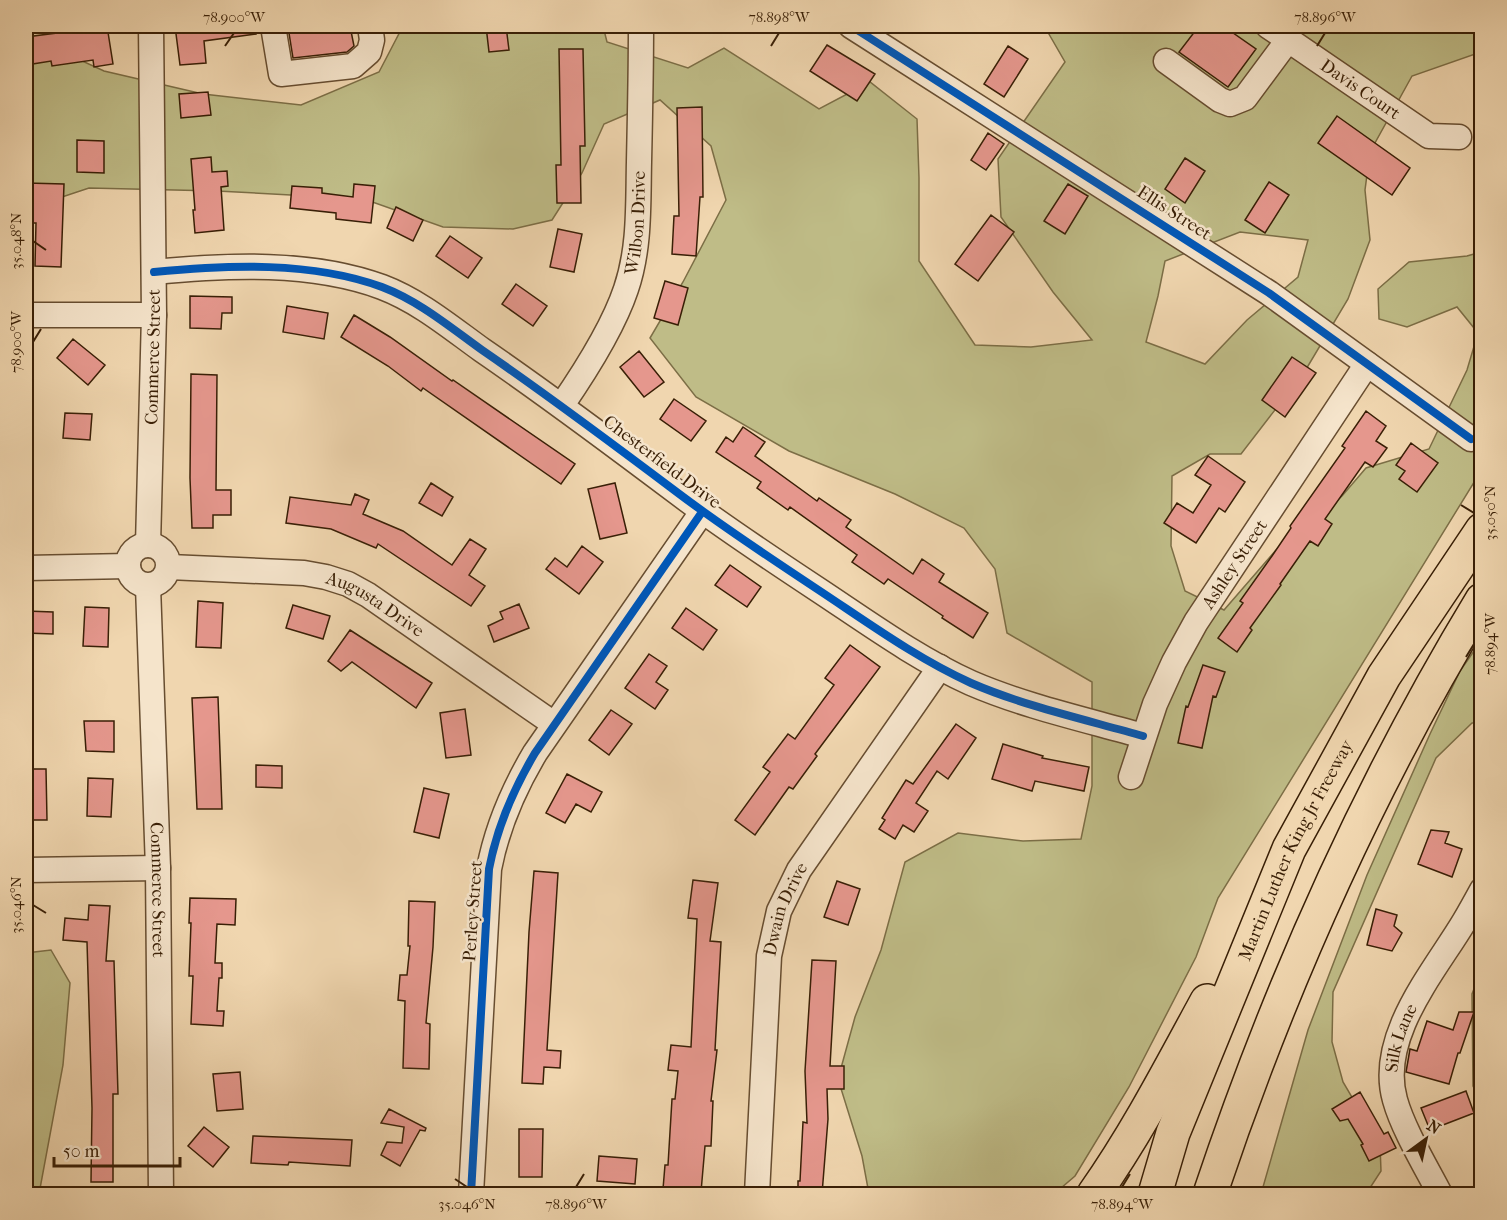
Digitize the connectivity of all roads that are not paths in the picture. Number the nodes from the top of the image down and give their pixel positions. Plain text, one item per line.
1 (151, 26) edge
2 (273, 26) edge
3 (370, 26) edge
4 (641, 26) edge
5 (851, 26) edge
6 (1268, 26) edge
7 (1288, 39) junction
8 (1167, 60) dead end
9 (1459, 137) dead end
10 (154, 272) junction
11 (26, 315) edge
12 (154, 315) junction
13 (1367, 364) junction
14 (562, 405) junction
15 (1471, 439) dead end
16 (702, 512) junction
17 (1482, 530) edge
18 (148, 545) junction
19 (128, 566) junction
20 (169, 567) junction
21 (26, 568) edge
22 (148, 586) junction
23 (1482, 600) edge
24 (1445, 662) junction
25 (940, 667) junction
26 (554, 724) junction
27 (1143, 736) junction
28 (1131, 777) dead end
29 (1289, 849) junction
30 (158, 868) junction
31 (26, 870) edge
32 (1482, 890) edge
33 (161, 1194) edge
34 (471, 1194) edge
35 (757, 1194) edge
36 (1094, 1194) edge
37 (1155, 1194) edge
38 (1210, 1194) edge
39 (1234, 1194) edge
40 (1440, 1194) edge

1 - 10 street, Commerce Street
2 - 3 street
4 - 14 street, Wilbon Drive
5 - 13 street, Ellis Street
6 - 7 street, Davis Court
7 - 8 street
7 - 9 street, Davis Court
10 - 12 street, Commerce Street
10 - 14 street, Chesterfield Drive
11 - 12 street
12 - 18 street, Commerce Street
13 - 15 street, Ellis Street
13 - 27 street, Ashley Street
14 - 16 street, Chesterfield Drive
16 - 25 street, Chesterfield Drive
16 - 26 street, Perley Street
17 - 29 highway, Martin Luther King Jr Freeway
18 - 19 street
18 - 20 street
19 - 21 street
19 - 22 street
20 - 22 street
20 - 26 street, Augusta Drive
22 - 30 street, Commerce Street
23 - 24 highway
24 - 38 highway
24 - 39 highway
25 - 27 street, Chesterfield Drive
25 - 35 street, Dwain Drive
26 - 34 street, Perley Street
27 - 28 street, Ashley Street
29 - 36 highway
29 - 37 highway, Martin Luther King Jr Freeway
30 - 31 street
30 - 33 street, Commerce Street
32 - 40 street, Silk Lane

